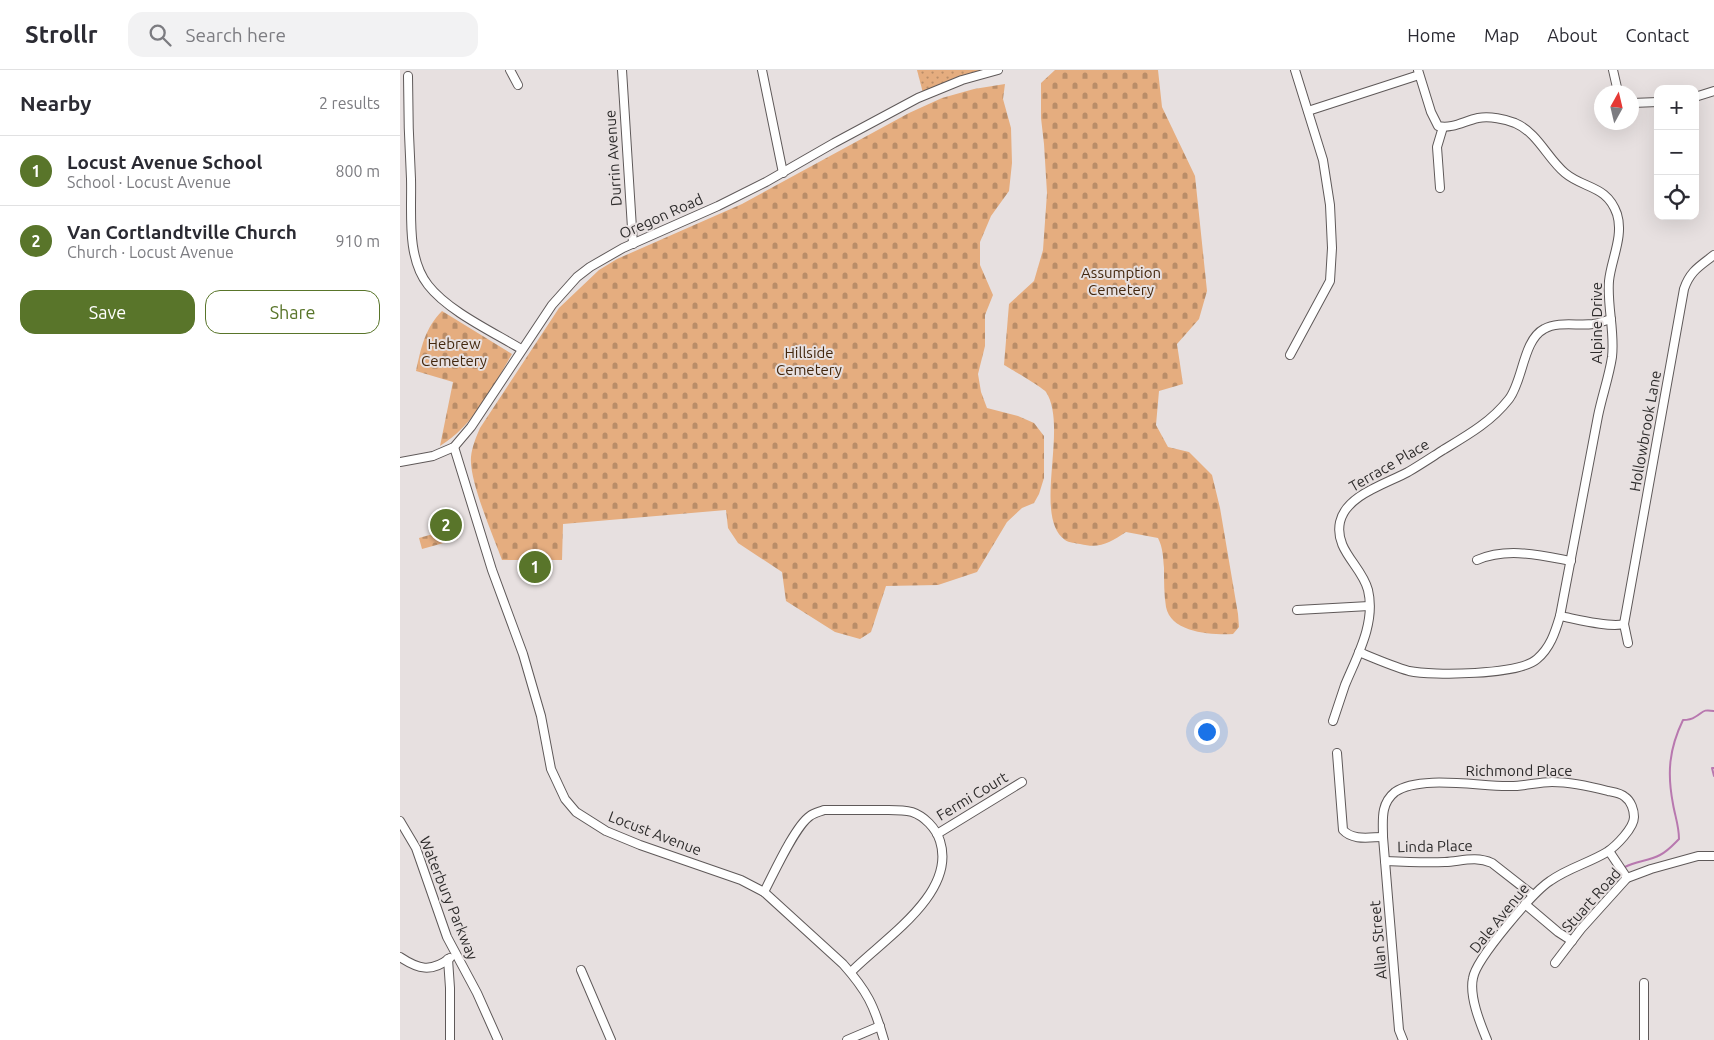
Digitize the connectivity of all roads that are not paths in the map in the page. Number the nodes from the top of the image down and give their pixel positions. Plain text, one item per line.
1 (510, 70) edge
2 (622, 70) edge
3 (762, 70) edge
4 (998, 70) edge
5 (1295, 70) edge
6 (1612, 70) edge
7 (1419, 72) edge
8 (408, 76) dead end
9 (518, 85) dead end
10 (1616, 85) edge
11 (1714, 91) edge
12 (1699, 95) edge
13 (1639, 102) edge
14 (1654, 102) edge
15 (1308, 111) junction
16 (1443, 127) junction
17 (783, 173) junction
18 (1440, 188) dead end
19 (633, 244) junction
20 (1714, 255) edge
21 (1611, 319) junction
22 (521, 349) junction
23 (1290, 355) dead end
24 (454, 447) junction
25 (400, 462) edge
26 (1477, 560) dead end
27 (1570, 561) junction
28 (1369, 606) junction
29 (1297, 610) dead end
30 (1560, 616) junction
31 (1624, 624) junction
32 (1628, 643) dead end
33 (1359, 652) junction
34 (1333, 721) dead end
35 (1337, 753) dead end
36 (1022, 782) dead end
37 (400, 821) edge
38 (1630, 829) joint
39 (937, 834) junction
40 (1383, 837) junction
41 (1608, 851) junction
42 (1714, 856) edge
43 (1385, 861) junction
44 (1627, 878) junction
45 (764, 892) junction
46 (1533, 895) junction
47 (1525, 904) junction
48 (1572, 941) junction
49 (455, 954) junction
50 (400, 957) edge
51 (448, 959) junction
52 (1555, 963) dead end
53 (580, 970) dead end
54 (851, 972) junction
55 (1644, 982) dead end
56 (880, 1026) junction
57 (450, 1040) edge
58 (498, 1040) edge
59 (611, 1040) edge
60 (848, 1040) edge
61 (884, 1040) edge
62 (1403, 1040) edge
63 (1487, 1040) edge
64 (1644, 1040) edge

1 - 9 street
2 - 19 street, Durrin Avenue
3 - 17 street
4 - 17 street, Oregon Road
5 - 15 street
6 - 10 street
7 - 15 street
7 - 16 street
8 - 22 street
11 - 12 street
13 - 14 street
15 - 23 street
16 - 18 street
16 - 21 street, Alpine Drive
17 - 19 street, Oregon Road
19 - 22 street, Oregon Road
20 - 31 street, Hollowbrook Lane
21 - 27 street, Alpine Drive
21 - 28 street, Terrace Place
22 - 24 street, Oregon Road
24 - 25 street, Oregon Road
24 - 45 street, Locust Avenue
26 - 27 street
27 - 30 street, Alpine Drive
28 - 29 street
28 - 33 street, Terrace Place
30 - 31 street
30 - 33 street, Alpine Drive
31 - 32 street
33 - 34 street, Terrace Place
35 - 40 street
36 - 39 street, Fermi Court
37 - 49 street, Waterbury Parkway
38 - 40 street, Richmond Place
38 - 41 street, Dale Avenue
39 - 45 street
39 - 54 street
40 - 43 street, Allan Street
41 - 44 street
41 - 46 street, Dale Avenue
42 - 44 street, Stuart Road
43 - 46 street, Linda Place
43 - 62 street, Allan Street
44 - 48 street, Stuart Road
45 - 54 street, Locust Avenue
46 - 47 street, Dale Avenue
47 - 48 street
47 - 63 street, Dale Avenue
48 - 52 street, Stuart Road
49 - 51 street
49 - 58 street, Waterbury Parkway
50 - 51 street
51 - 57 street
53 - 59 street
54 - 56 street, Locust Avenue
55 - 64 street
56 - 60 street
56 - 61 street, Locust Avenue

